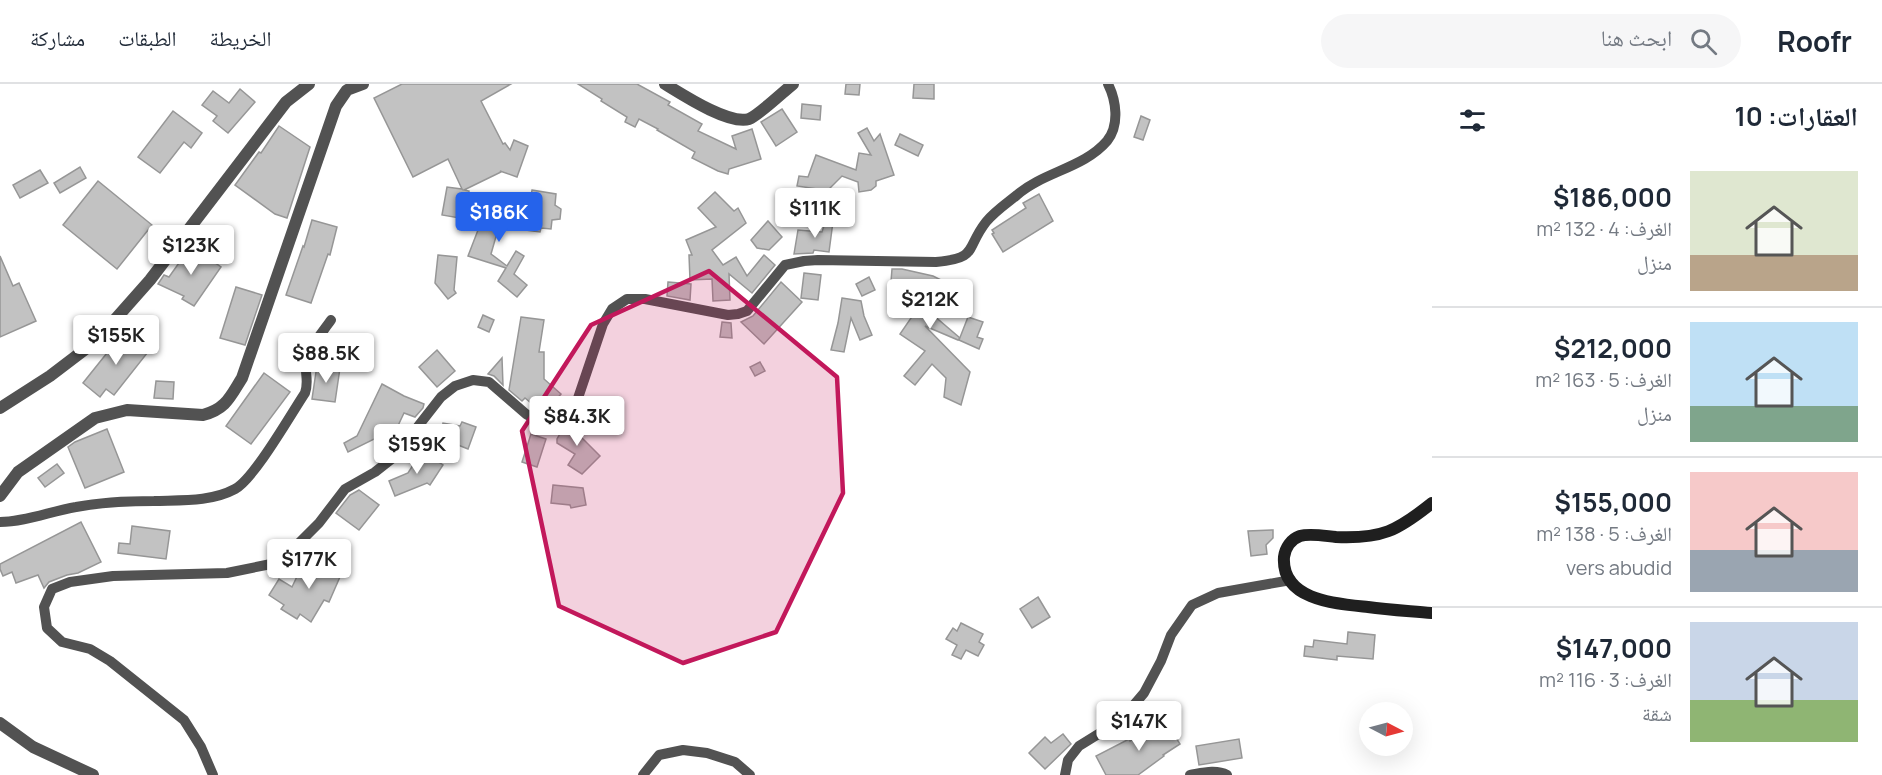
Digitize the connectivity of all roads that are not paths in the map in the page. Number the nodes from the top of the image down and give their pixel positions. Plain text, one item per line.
1 (309, 84) edge
2 (363, 84) edge
3 (665, 84) edge
4 (792, 84) edge
5 (1108, 84) edge
6 (331, 320) dead end
7 (0, 408) edge
8 (0, 496) edge
9 (1432, 503) edge
10 (0, 522) edge
11 (1291, 580) junction
12 (1432, 613) edge
13 (0, 723) edge
14 (93, 775) edge
15 (213, 775) edge
16 (643, 775) edge
17 (750, 775) edge
18 (1065, 775) edge
19 (1190, 775) edge
20 (1227, 775) edge

1 - 7 street
2 - 8 street
3 - 4 street
5 - 15 street
6 - 10 street
9 - 11 main road
11 - 12 main road
11 - 18 street
13 - 14 street
16 - 17 street
19 - 20 street

